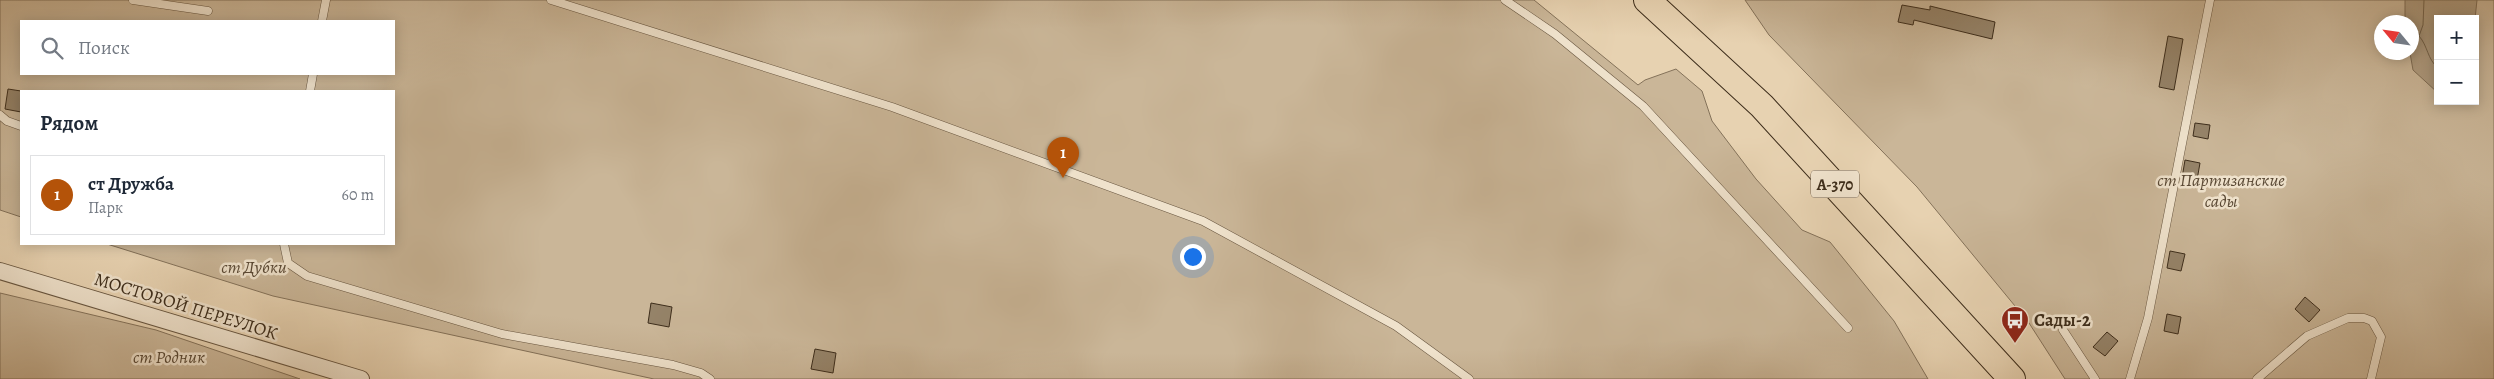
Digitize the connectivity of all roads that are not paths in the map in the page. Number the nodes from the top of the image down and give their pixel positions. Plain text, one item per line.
1 (133, 0) edge
2 (326, 0) edge
3 (551, 0) edge
4 (1505, 0) edge
5 (1647, 0) edge
6 (2210, 0) edge
7 (208, 10) dead end
8 (322, 20) edge
9 (313, 75) edge
10 (310, 90) edge
11 (0, 114) edge
12 (20, 126) edge
13 (284, 245) edge
14 (1, 272) edge
15 (1848, 328) dead end
16 (2063, 330) dead end
17 (360, 379) edge
18 (710, 379) edge
19 (1469, 379) edge
20 (2012, 379) edge
21 (2096, 379) edge
22 (2130, 379) edge
23 (2257, 379) edge
24 (2371, 379) edge

1 - 7 lane
2 - 8 lane
3 - 19 lane
4 - 15 lane
5 - 20 highway, А-370
6 - 22 lane
9 - 10 lane
11 - 12 lane
13 - 18 lane
14 - 17 street, МОСТОВОЙ ПЕРЕУЛОК
16 - 21 lane
23 - 24 lane

